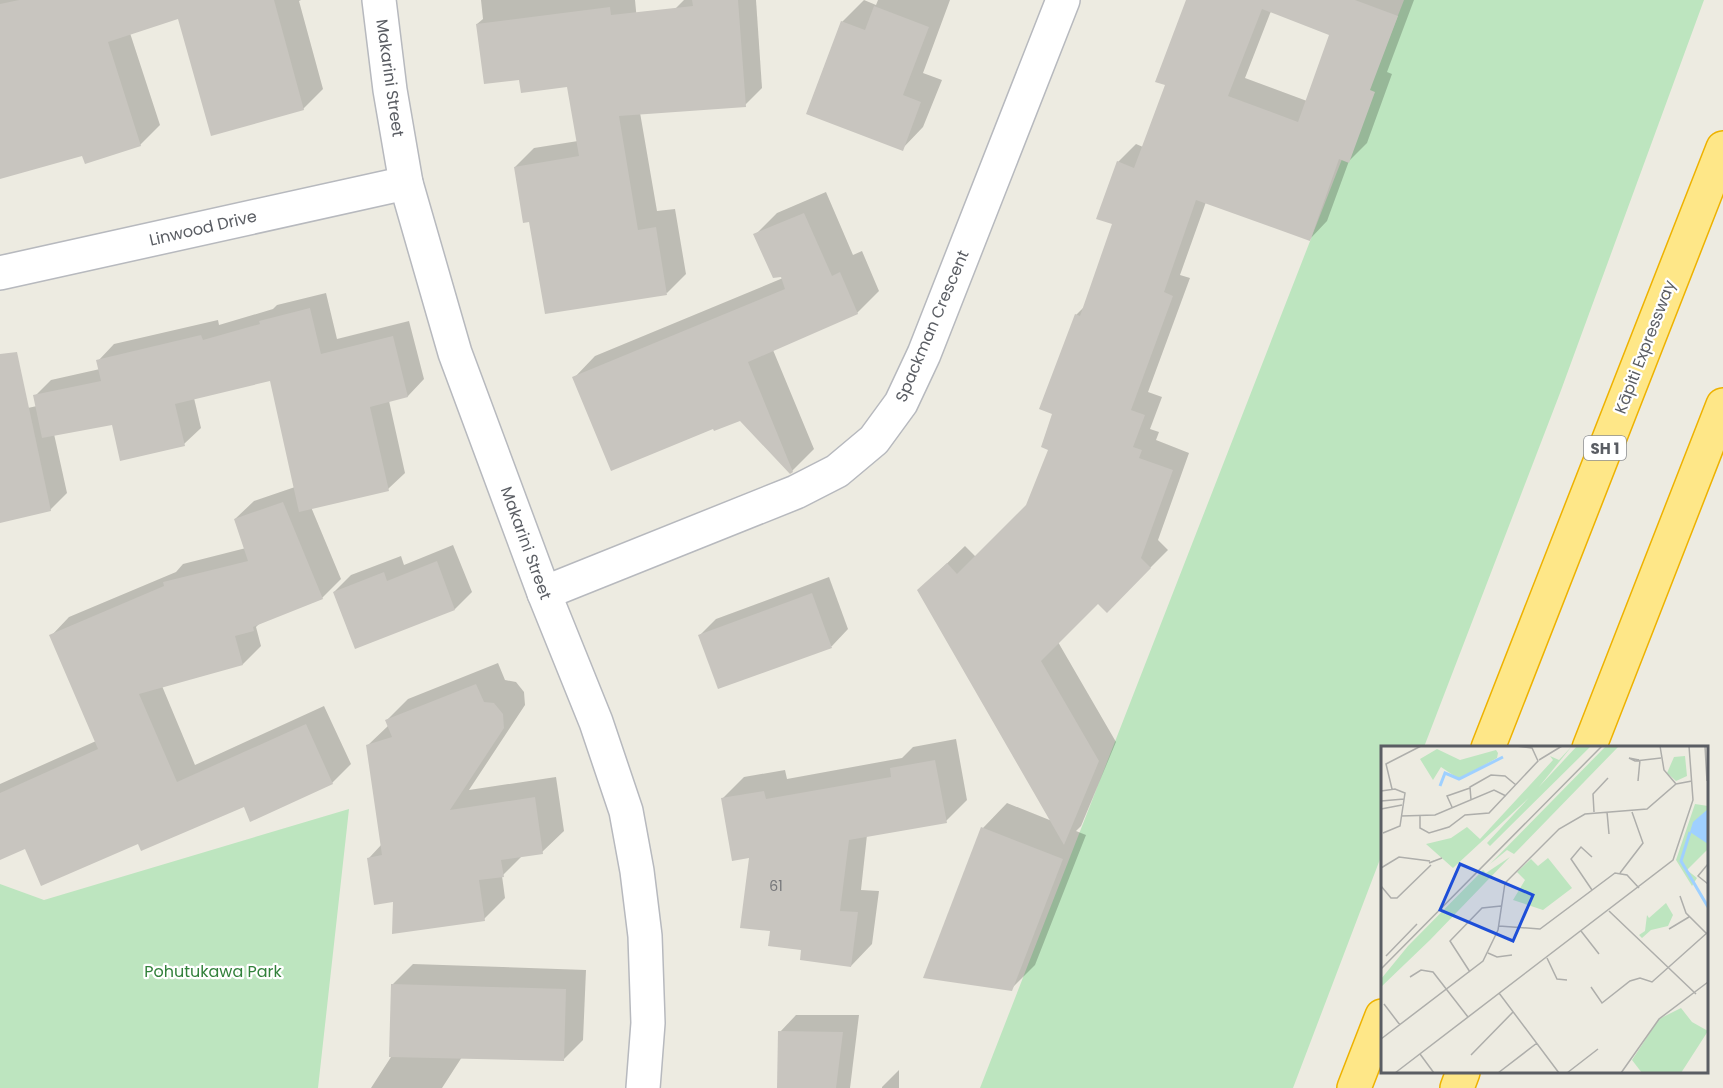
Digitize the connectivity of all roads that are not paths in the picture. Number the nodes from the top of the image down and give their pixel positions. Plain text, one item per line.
1 (379, 0) edge
2 (1063, 0) edge
3 (1723, 148) edge
4 (406, 183) junction
5 (0, 273) edge
6 (1723, 405) edge
7 (544, 593) junction
8 (1488, 746) edge
9 (1589, 746) edge
10 (1381, 1021) edge
11 (1462, 1073) edge
12 (643, 1088) edge
13 (1354, 1088) edge
14 (1457, 1088) edge

1 - 4 street, Makarini Street
2 - 7 street, Spackman Crescent
3 - 8 highway, Kāpiti Expressway / SH 1
4 - 5 street, Linwood Drive
4 - 7 street, Makarini Street
6 - 9 highway
7 - 12 street, Makarini Street
10 - 13 highway
11 - 14 highway

